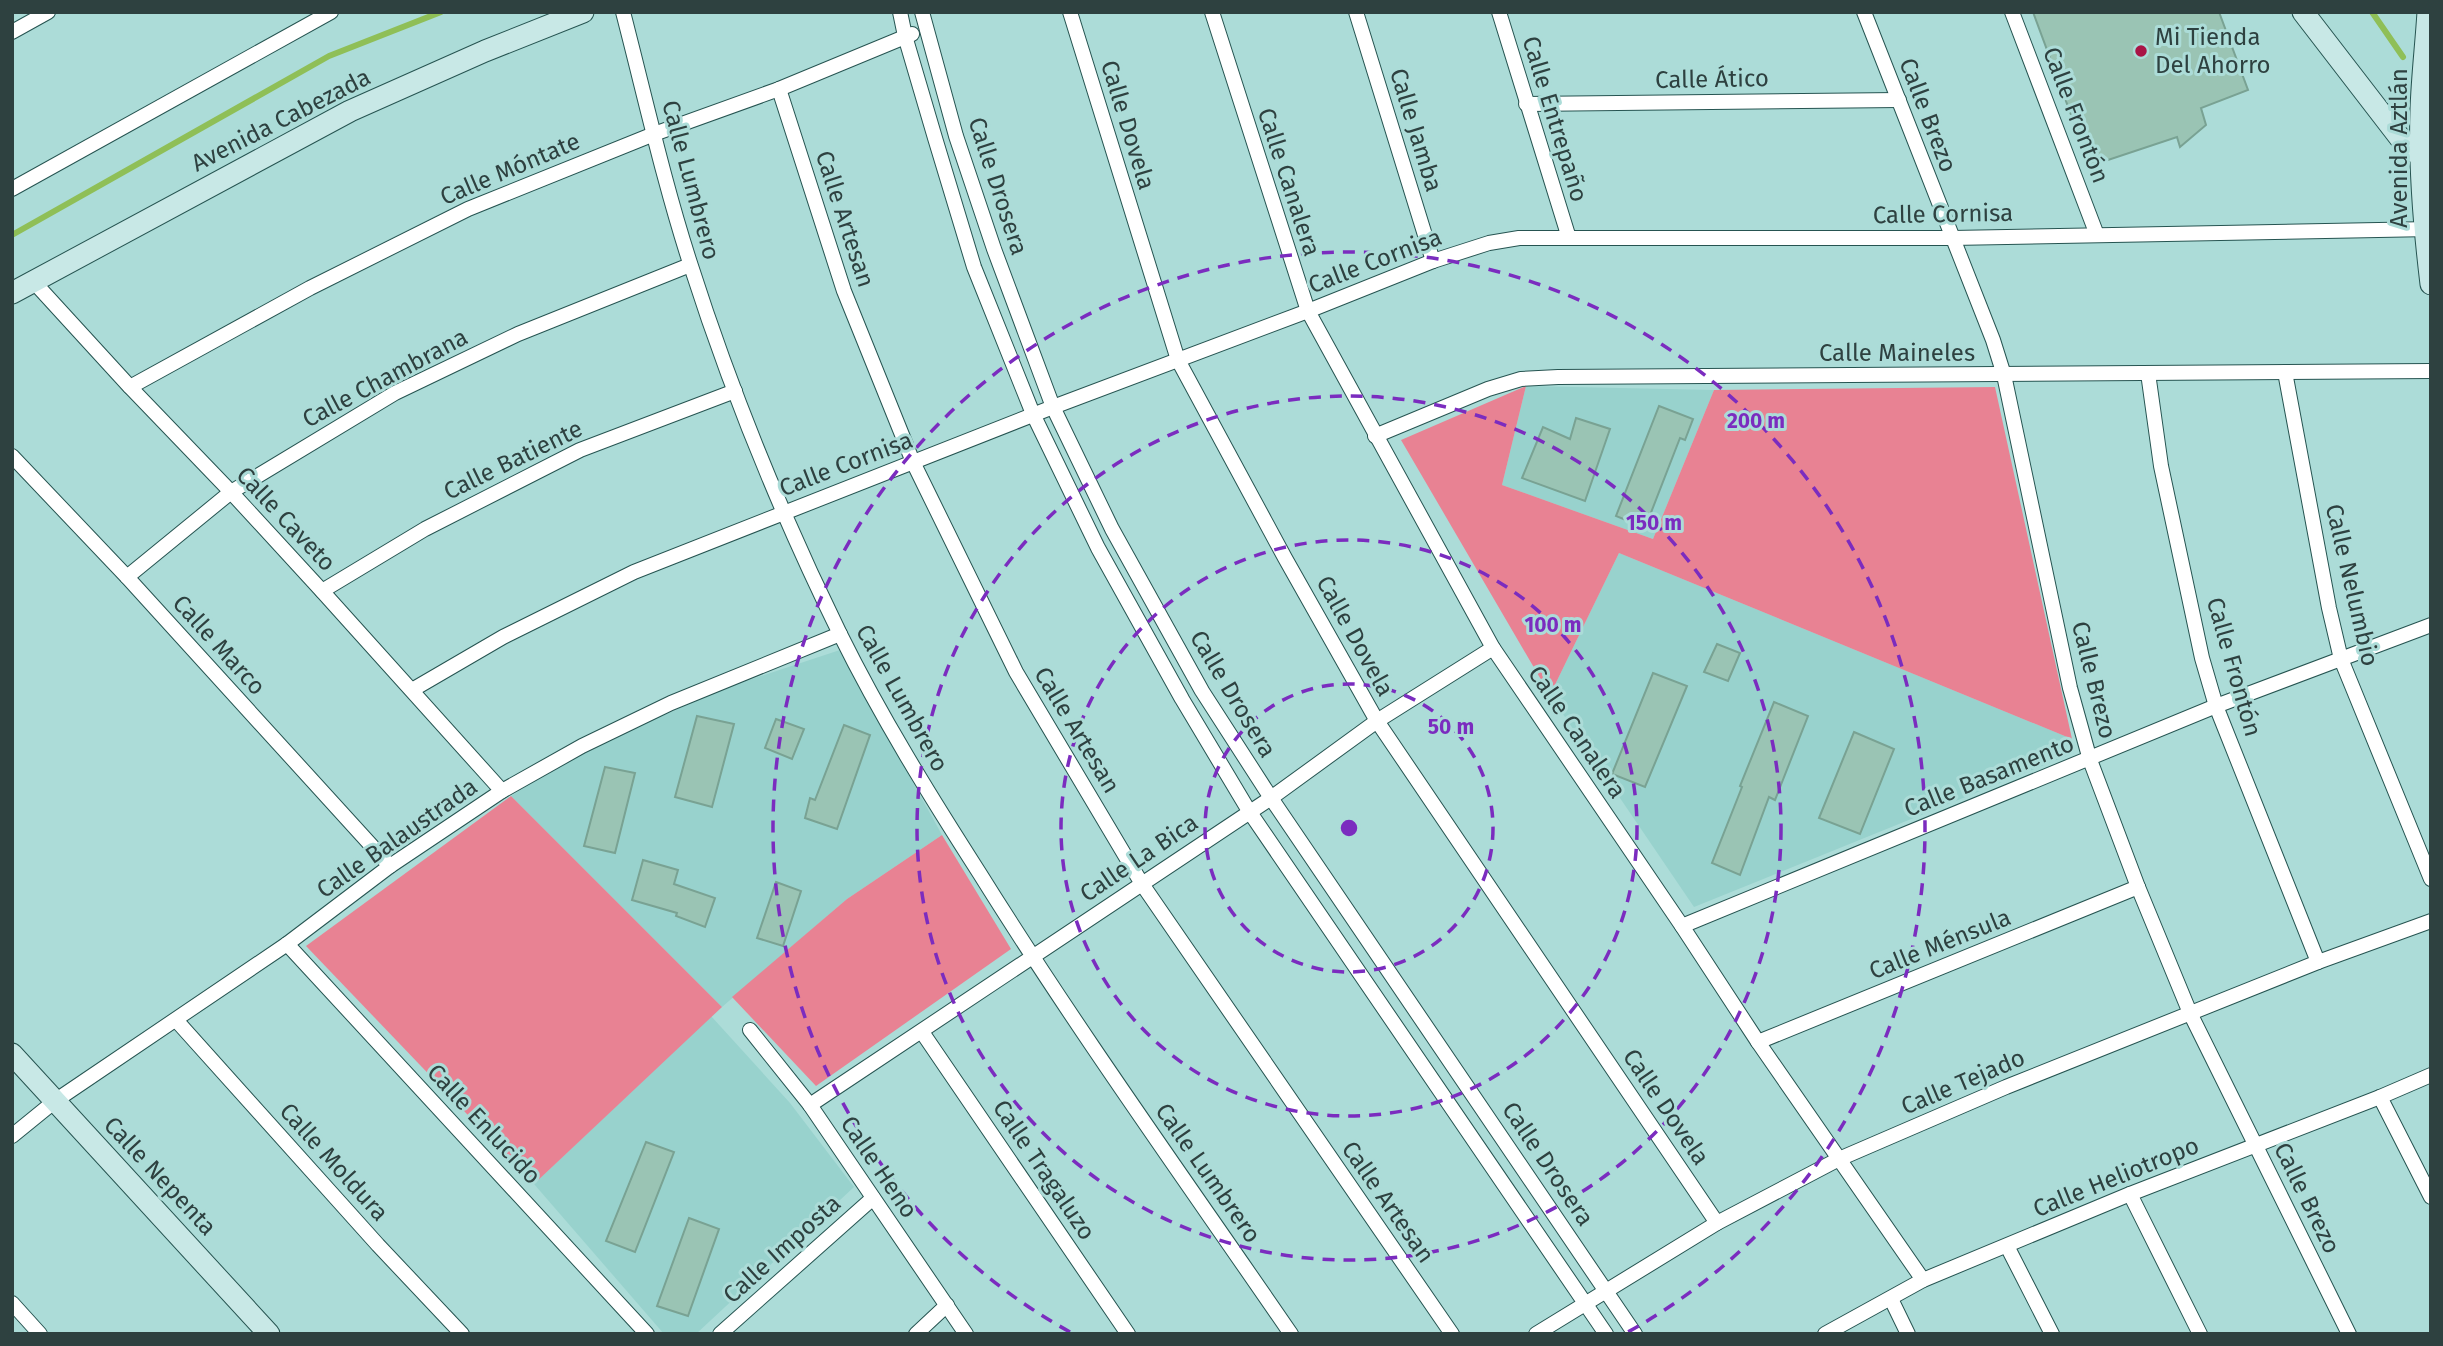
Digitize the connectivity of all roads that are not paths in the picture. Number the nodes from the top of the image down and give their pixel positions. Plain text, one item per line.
1 (47, 12) edge
2 (331, 12) edge
3 (583, 12) edge
4 (623, 12) edge
5 (900, 12) edge
6 (922, 12) edge
7 (1070, 12) edge
8 (1212, 12) edge
9 (1356, 12) edge
10 (1499, 12) edge
11 (1864, 12) edge
12 (2012, 12) edge
13 (2303, 12) edge
14 (2428, 12) edge
15 (925, 29) junction
16 (12, 32) edge
17 (905, 36) junction
18 (779, 89) junction
19 (1899, 100) junction
20 (1526, 104) junction
21 (654, 134) junction
22 (2426, 160) edge
23 (12, 189) edge
24 (2428, 230) edge
25 (2097, 234) junction
26 (1569, 238) junction
27 (1952, 238) junction
28 (1433, 261) junction
29 (690, 265) junction
30 (33, 281) junction
31 (2431, 284) edge
32 (12, 293) edge
33 (1308, 312) junction
34 (1178, 360) junction
35 (2431, 371) edge
36 (2285, 372) junction
37 (2148, 373) junction
38 (2004, 375) junction
39 (130, 387) junction
40 (735, 391) junction
41 (1053, 407) junction
42 (1033, 414) junction
43 (1374, 436) junction
44 (12, 456) edge
45 (913, 462) junction
46 (231, 492) junction
47 (785, 513) junction
48 (127, 577) junction
49 (322, 591) junction
50 (2431, 625) edge
51 (840, 634) junction
52 (1493, 648) junction
53 (2341, 659) junction
54 (412, 690) junction
55 (2216, 706) junction
56 (1377, 721) junction
57 (2090, 760) junction
58 (502, 791) junction
59 (1271, 798) junction
60 (1249, 811) junction
61 (390, 866) junction
62 (2431, 879) edge
63 (1142, 884) junction
64 (2138, 887) junction
65 (2431, 921) edge
66 (1682, 926) junction
67 (287, 944) junction
68 (1032, 958) junction
69 (2318, 962) junction
70 (2190, 1013) junction
71 (176, 1020) junction
72 (750, 1030) dead end
73 (922, 1032) junction
74 (1758, 1042) junction
75 (12, 1054) edge
76 (2431, 1075) edge
77 (2380, 1097) junction
78 (54, 1101) junction
79 (810, 1105) junction
80 (12, 1136) edge
81 (2255, 1145) junction
82 (1839, 1159) junction
83 (2130, 1194) junction
84 (2431, 1197) edge
85 (873, 1198) junction
86 (1717, 1223) junction
87 (2007, 1246) junction
88 (1923, 1280) junction
89 (1606, 1291) junction
90 (1891, 1299) junction
91 (1585, 1302) junction
92 (12, 1303) edge
93 (947, 1305) junction
94 (40, 1334) edge
95 (269, 1334) edge
96 (462, 1334) edge
97 (647, 1334) edge
98 (720, 1334) edge
99 (916, 1334) edge
100 (966, 1334) edge
101 (1128, 1334) edge
102 (1291, 1334) edge
103 (1452, 1334) edge
104 (1536, 1334) edge
105 (1605, 1334) edge
106 (1635, 1334) edge
107 (1825, 1334) edge
108 (1908, 1334) edge
109 (2052, 1334) edge
110 (2200, 1334) edge
111 (2349, 1334) edge

1 - 16 street
2 - 23 street
3 - 30 main road, Avenida Cabezada
4 - 21 street, Calle Lumbrero
5 - 17 street, Calle Drosera
6 - 15 street, Calle Drosera
7 - 34 street, Calle Dovela
8 - 33 street, Calle Canalera
9 - 28 street, Calle Jamba
10 - 20 street, Calle Entrepaño
11 - 19 street, Calle Brezo
12 - 25 street, Calle Frontón
13 - 22 main road
14 - 22 main road, Avenida Aztlán
15 - 17 street, Calle Móntate
15 - 41 street, Calle Drosera
17 - 18 street, Calle Móntate
17 - 42 street, Calle Drosera
18 - 21 street, Calle Móntate
18 - 45 street, Calle Artesan
19 - 20 street, Calle Ático
19 - 27 street, Calle Brezo
20 - 26 street, Calle Entrepaño
21 - 29 street, Calle Lumbrero
21 - 39 street, Calle Móntate
22 - 24 main road, Avenida Aztlán
24 - 25 street, Calle Cornisa
24 - 31 main road, Avenida Aztlán
25 - 27 street, Calle Cornisa
26 - 27 street, Calle Cornisa
26 - 28 street, Calle Cornisa
27 - 38 street, Calle Brezo
28 - 33 street, Calle Cornisa
29 - 40 street, Calle Lumbrero
29 - 46 street, Calle Chambrana
30 - 32 main road, Avenida Cabezada
30 - 39 street, Calle Caveto
33 - 34 street, Calle Cornisa
33 - 43 street, Calle Canalera
34 - 41 street, Calle Cornisa
34 - 56 street, Calle Dovela
35 - 36 street, Calle Maineles
36 - 37 street, Calle Maineles
36 - 53 street, Calle Nelumbio
37 - 38 street, Calle Maineles
37 - 55 street, Calle Frontón
38 - 43 street, Calle Maineles
38 - 57 street, Calle Brezo
39 - 46 street, Calle Caveto
40 - 47 street, Calle Lumbrero
40 - 49 street, Calle Batiente
41 - 42 street, Calle Cornisa
41 - 59 street, Calle Drosera
42 - 45 street, Calle Cornisa
42 - 60 street, Calle Drosera
43 - 52 street, Calle Canalera
44 - 48 street, Calle Marco
45 - 47 street, Calle Cornisa
45 - 63 street, Calle Artesan
46 - 48 street, Calle Chambrana
46 - 49 street, Calle Caveto
47 - 51 street, Calle Lumbrero
47 - 54 street, Calle Cornisa
48 - 61 street, Calle Marco
49 - 54 street, Calle Caveto
50 - 53 street, Calle Basamento
51 - 58 street, Calle Balaustrada
51 - 68 street, Calle Lumbrero
52 - 56 street, Calle La Bica
52 - 66 street, Calle Canalera
53 - 55 street, Calle Basamento
53 - 62 street, Calle Nelumbio
54 - 58 street, Calle Caveto
55 - 57 street, Calle Basamento
55 - 69 street, Calle Frontón
56 - 59 street, Calle La Bica
56 - 86 street, Calle Dovela
57 - 64 street, Calle Brezo
57 - 66 street, Calle Basamento
58 - 61 street, Calle Balaustrada
59 - 60 street, Calle La Bica
59 - 89 street, Calle Drosera
60 - 63 street, Calle La Bica
60 - 91 street, Calle Drosera
61 - 67 street, Calle Balaustrada
63 - 68 street, Calle La Bica
63 - 103 street, Calle Artesan
64 - 70 street, Calle Brezo
64 - 74 street, Calle Ménsula
65 - 69 street, Calle Tejado
66 - 74 street, Calle Canalera
67 - 71 street, Calle Balaustrada
67 - 97 street, Calle Enlucido
68 - 73 street, Calle La Bica
68 - 102 street, Calle Lumbrero
69 - 70 street, Calle Tejado
70 - 81 street, Calle Brezo
70 - 82 street, Calle Tejado
71 - 78 street, Calle Balaustrada
71 - 96 street, Calle Moldura
72 - 79 street, Calle Heno
73 - 79 street, Calle La Bica
73 - 101 street, Calle Tragaluzo
74 - 82 street, Calle Canalera
75 - 78 main road, Calle Nepenta
76 - 77 street, Calle Heliotropo
77 - 81 street, Calle Heliotropo
77 - 84 street
78 - 80 street, Calle Balaustrada
78 - 95 main road, Calle Nepenta
79 - 85 street, Calle Heno
81 - 83 street, Calle Heliotropo
81 - 111 street, Calle Brezo
82 - 86 street, Calle Tejado
82 - 88 street, Calle Canalera
83 - 87 street, Calle Heliotropo
83 - 110 street
85 - 93 street, Calle Heno
85 - 98 street, Calle Imposta
86 - 89 street, Calle Tejado
87 - 88 street, Calle Heliotropo
87 - 109 street
88 - 90 street, Calle Heliotropo
89 - 91 street, Calle Tejado
89 - 106 street, Calle Drosera
90 - 107 street, Calle Heliotropo
90 - 108 street
91 - 104 street, Calle Tejado
91 - 105 street, Calle Drosera
92 - 94 street
93 - 99 street
93 - 100 street, Calle Heno

